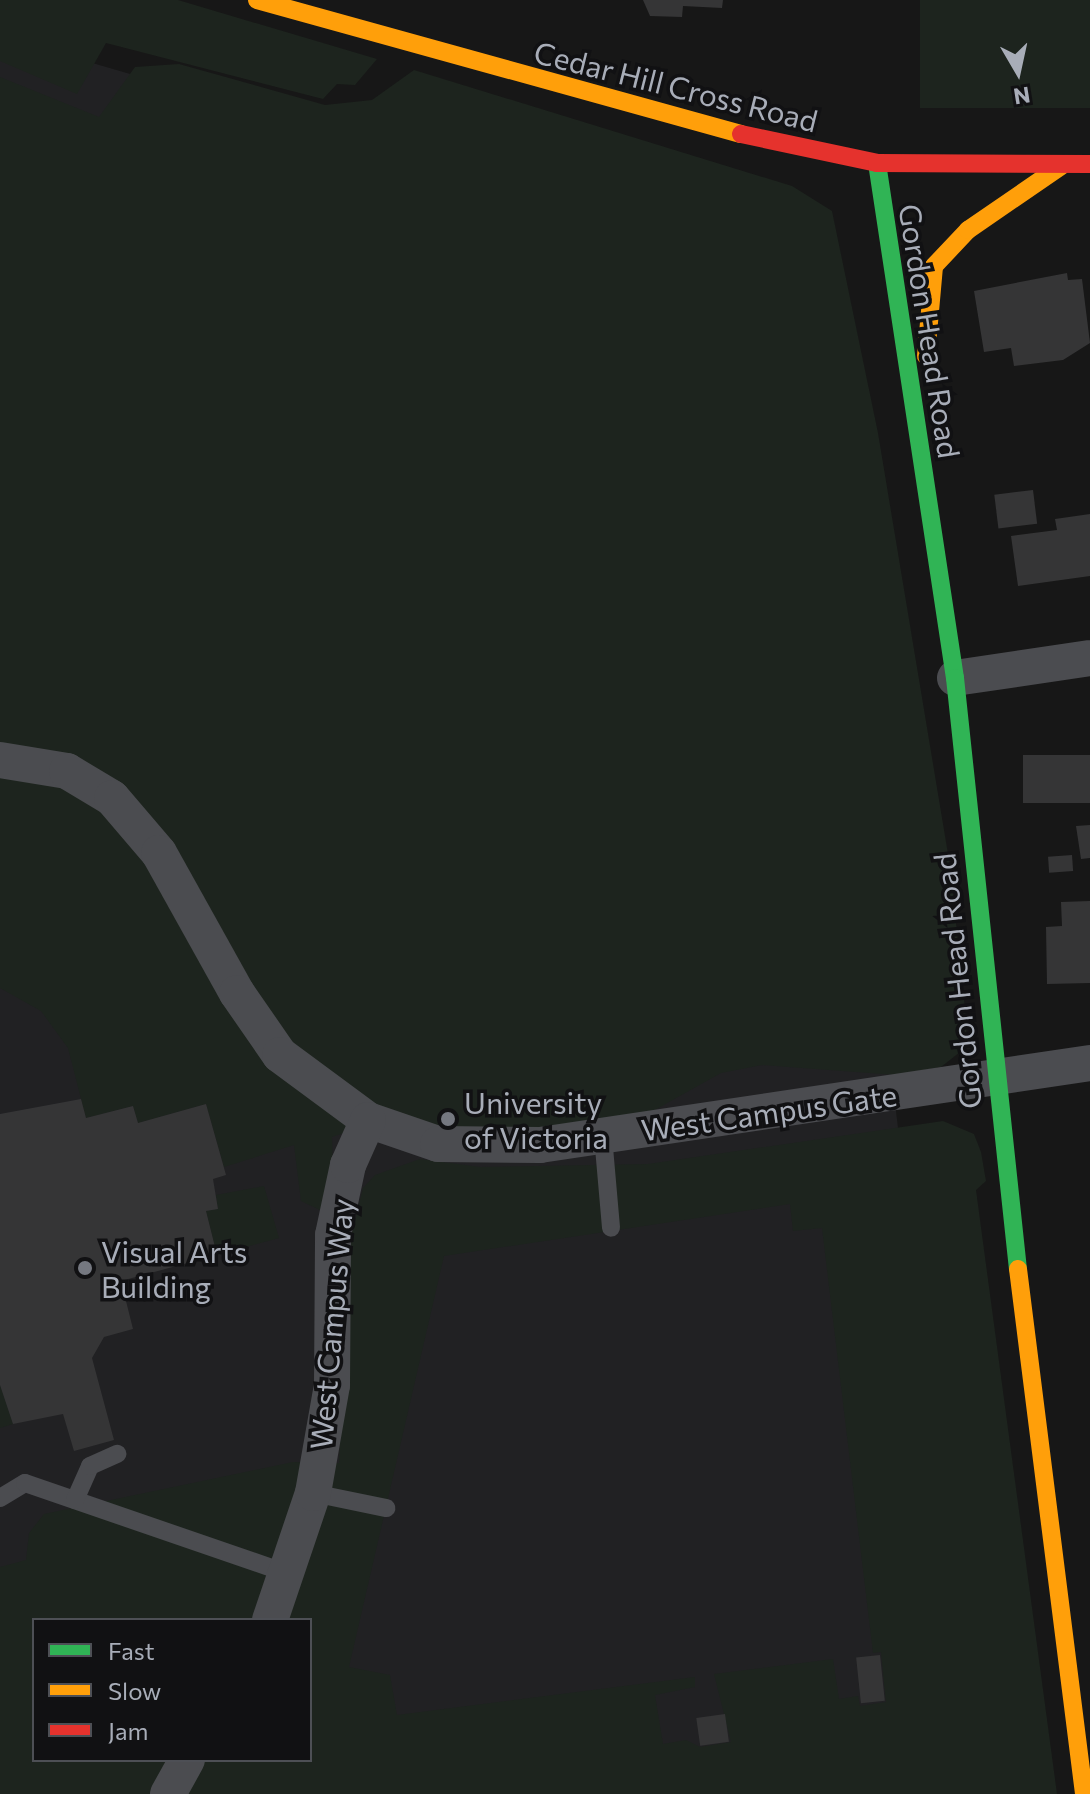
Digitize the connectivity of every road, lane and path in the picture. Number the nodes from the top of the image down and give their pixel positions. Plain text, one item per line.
1 (257, 0) edge
2 (877, 163) junction
3 (1090, 164) edge
4 (1061, 166) junction
5 (913, 399) junction
6 (1090, 658) edge
7 (955, 678) junction
8 (0, 760) edge
9 (1090, 1063) edge
10 (994, 1076) junction
11 (368, 1120) junction
12 (603, 1136) junction
13 (611, 1228) dead end
14 (117, 1454) dead end
15 (313, 1493) junction
16 (0, 1498) edge
17 (75, 1500) junction
18 (386, 1508) dead end
19 (290, 1574) junction
20 (271, 1618) edge
21 (186, 1762) edge
22 (168, 1794) edge
23 (1084, 1794) edge

1 - 2 street, Cedar Hill Cross Road
2 - 4 street, Cedar Hill Cross Road
2 - 5 street, Gordon Head Road
3 - 4 street, Cedar Hill Cross Road
4 - 5 street
5 - 7 street, Gordon Head Road
6 - 7 street
7 - 10 street, Gordon Head Road
8 - 11 street, West Campus Gate
9 - 10 street, West Campus Gate
10 - 12 street, West Campus Gate
10 - 23 street, Gordon Head Road
11 - 12 street, West Campus Gate
11 - 15 street, West Campus Way
12 - 13 lane
14 - 17 lane
15 - 18 lane
15 - 19 street, West Campus Way
16 - 17 lane
17 - 19 lane
19 - 20 street, West Campus Way
21 - 22 street

